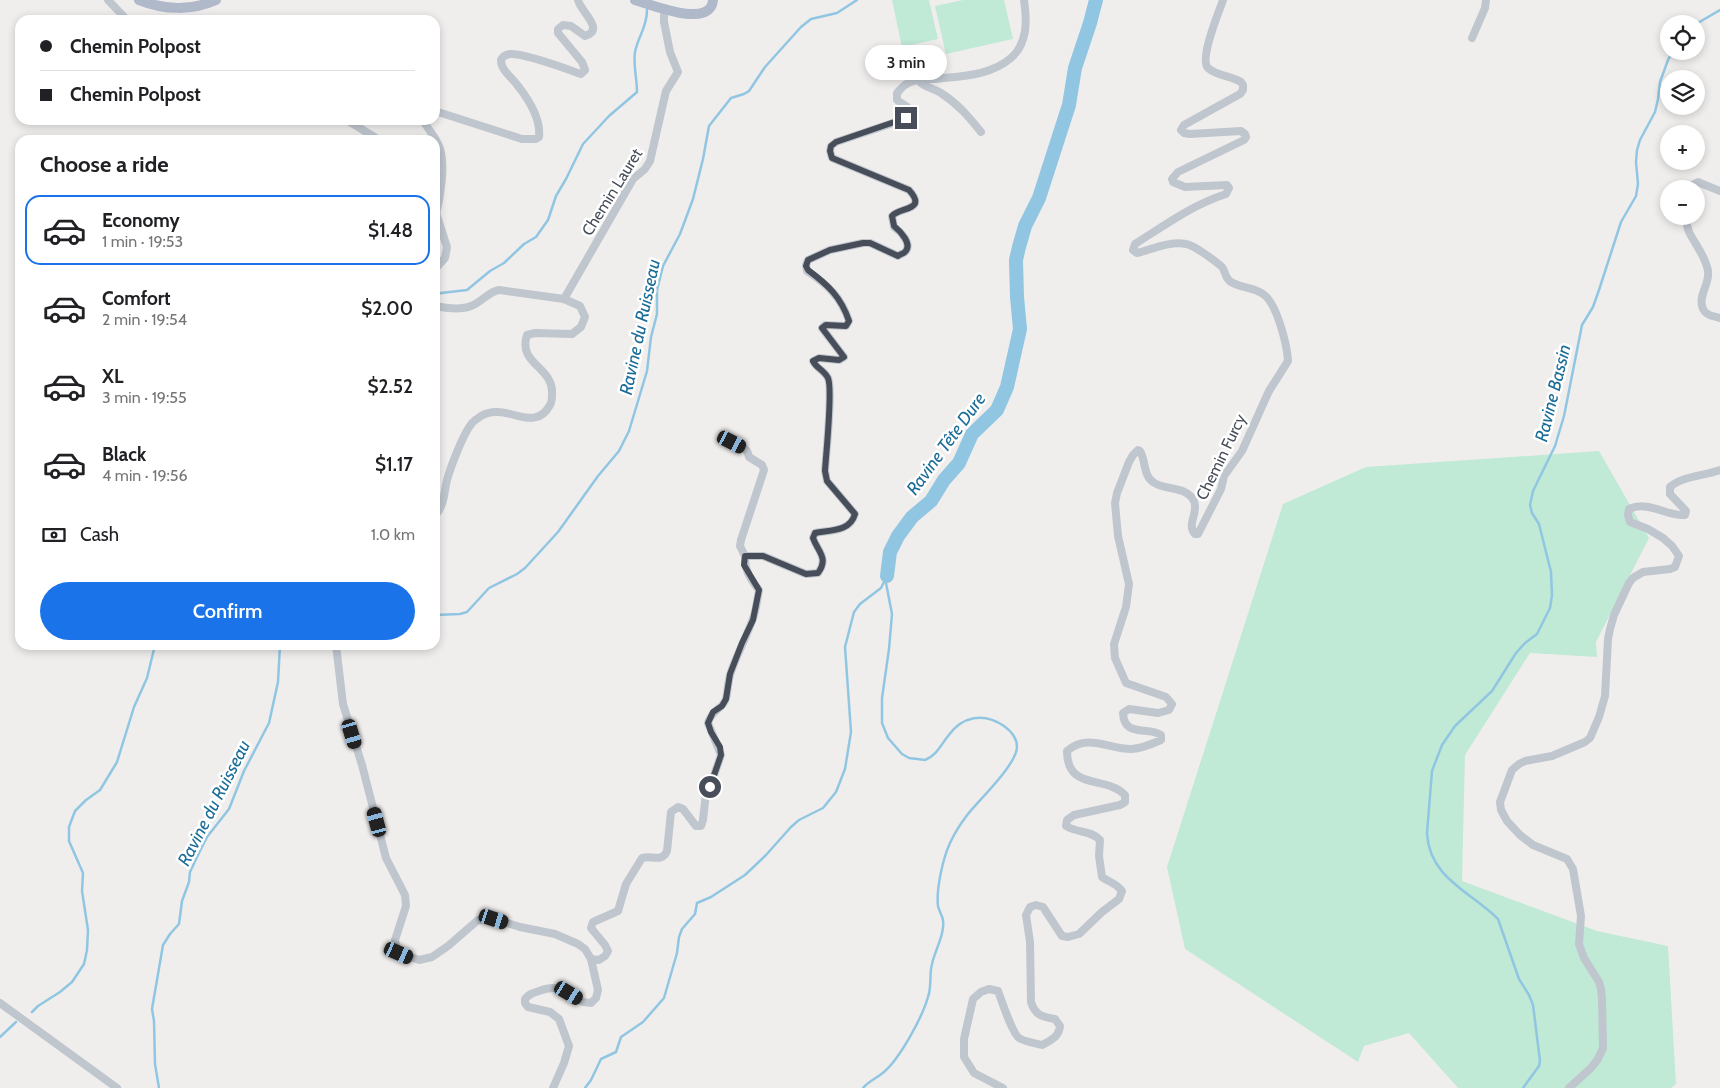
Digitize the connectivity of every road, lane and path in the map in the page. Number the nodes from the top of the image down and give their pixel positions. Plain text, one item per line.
1 (108, 0) edge
2 (140, 0) edge
3 (216, 0) edge
4 (578, 0) edge
5 (635, 0) edge
6 (713, 0) edge
7 (1024, 0) edge
8 (1223, 0) edge
9 (1486, 0) edge
10 (664, 8) junction
11 (122, 15) edge
12 (1472, 38) dead end
13 (918, 80) junction
14 (440, 113) edge
15 (355, 125) edge
16 (981, 132) dead end
17 (371, 135) edge
18 (440, 149) edge
19 (440, 176) edge
20 (1705, 185) edge
21 (1720, 191) edge
22 (1687, 225) edge
23 (440, 228) edge
24 (440, 263) edge
25 (564, 299) junction
26 (440, 307) edge
27 (1720, 318) edge
28 (732, 442) dead end
29 (1720, 470) edge
30 (440, 508) edge
31 (745, 556) junction
32 (337, 650) edge
33 (591, 959) junction
34 (0, 1002) edge
35 (118, 1088) edge
36 (553, 1088) edge
37 (1003, 1088) edge
38 (1569, 1088) edge

1 - 11 street
2 - 3 main road
4 - 14 street
5 - 10 main road
6 - 10 main road
7 - 13 street
8 - 37 street, Chemin Furcy
9 - 12 street
10 - 25 street, Chemin Lauret
13 - 16 street
13 - 31 street
15 - 17 street
18 - 19 street
20 - 21 street
22 - 27 street
23 - 24 street
25 - 26 street
25 - 30 street
28 - 31 street
29 - 38 street
31 - 33 street
32 - 33 street
33 - 36 street
34 - 35 street

